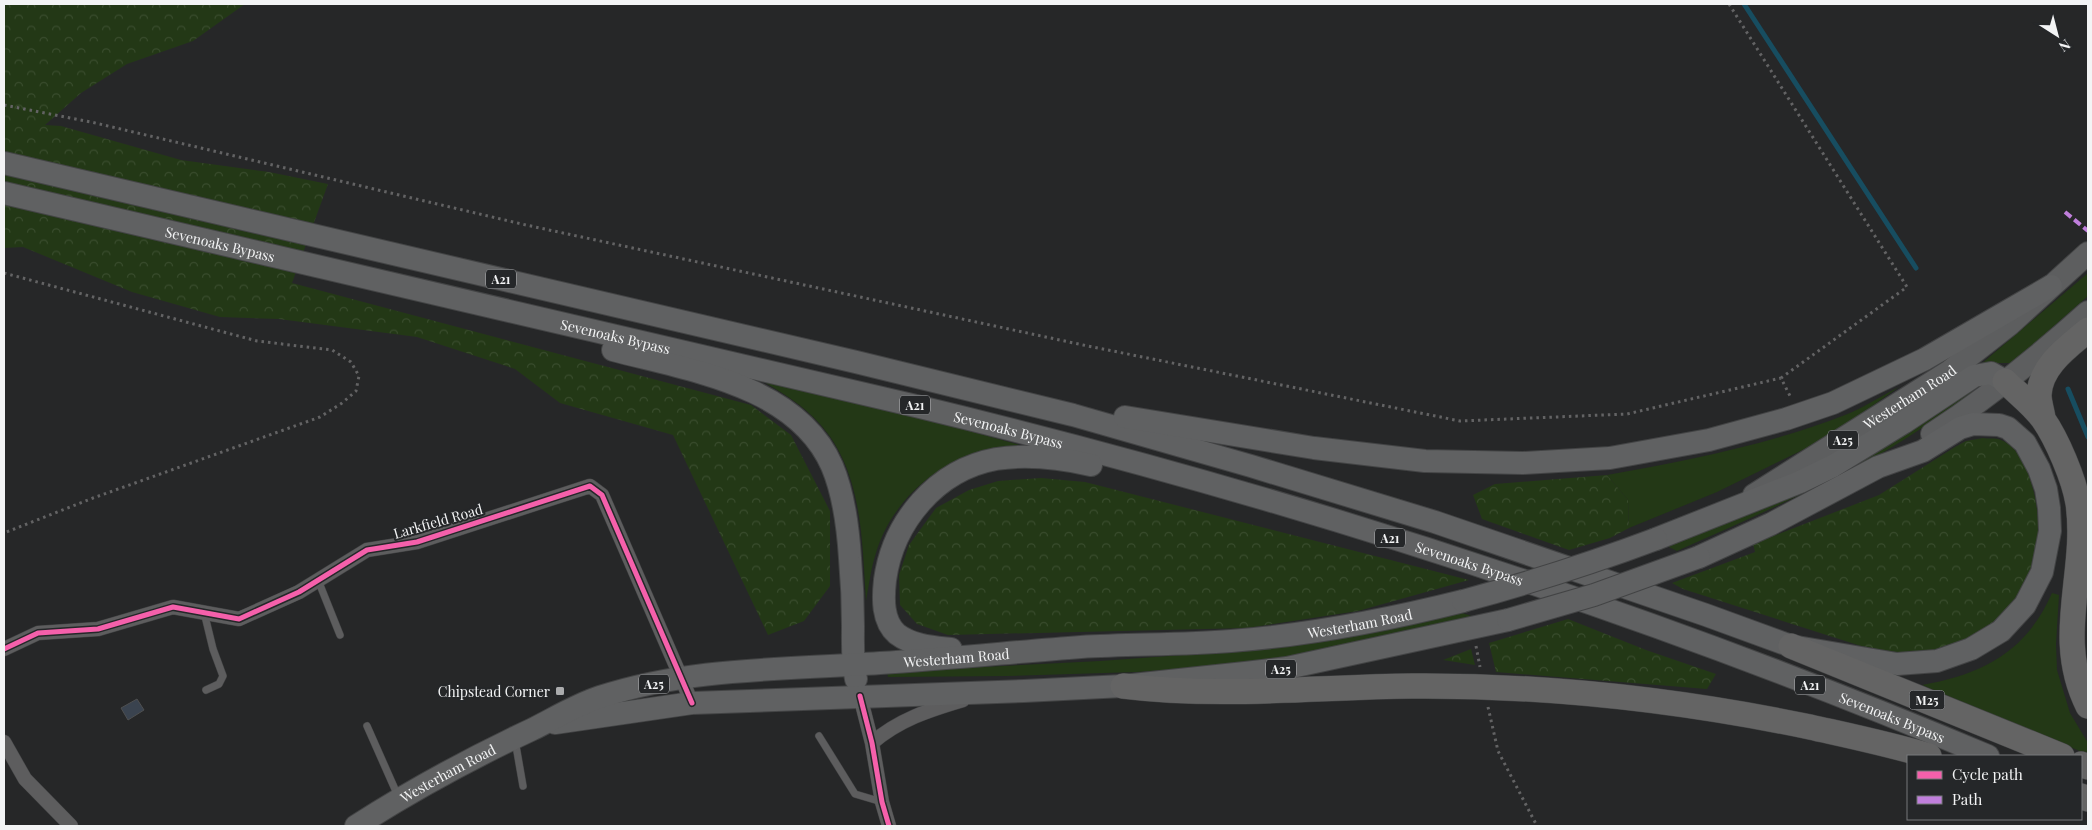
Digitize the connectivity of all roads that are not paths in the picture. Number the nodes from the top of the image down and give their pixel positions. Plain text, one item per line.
1 (4, 163) edge
2 (4, 193) edge
3 (2088, 253) edge
4 (2052, 286) junction
5 (2088, 312) edge
6 (529, 315) junction
7 (2088, 330) edge
8 (2005, 381) junction
9 (998, 396) junction
10 (2042, 418) junction
11 (1878, 467) junction
12 (1736, 508) junction
13 (1297, 509) junction
14 (318, 580) junction
15 (204, 612) junction
16 (340, 635) dead end
17 (1791, 646) junction
18 (4, 649) edge
19 (994, 654) junction
20 (853, 665) junction
21 (682, 677) junction
22 (1123, 686) junction
23 (206, 690) dead end
24 (984, 693) junction
25 (860, 696) junction
26 (692, 703) junction
27 (2088, 706) edge
28 (542, 724) junction
29 (367, 726) dead end
30 (820, 736) dead end
31 (515, 737) junction
32 (4, 742) edge
33 (872, 743) junction
34 (1924, 755) edge
35 (1985, 755) edge
36 (2060, 755) edge
37 (523, 786) dead end
38 (399, 799) junction
39 (882, 802) junction
40 (71, 826) edge
41 (356, 826) edge
42 (889, 826) edge

1 - 9 highway, Sevenoaks Bypass / A21
2 - 6 highway, Sevenoaks Bypass / A21
3 - 4 main road, Westerham Road / A25
4 - 9 highway
4 - 12 main road, Westerham Road / A25
5 - 8 main road, Westerham Road / A25
6 - 13 highway, Sevenoaks Bypass / A21
6 - 20 highway
7 - 10 highway
8 - 10 highway
8 - 11 main road, Westerham Road / A25
8 - 12 highway
9 - 17 highway, Sevenoaks Bypass / A21
10 - 27 highway
11 - 17 highway, Sevenoaks Bypass
11 - 22 highway, Westerham Road / A25, bridge
12 - 19 highway, Westerham Road / A25, bridge
13 - 19 highway
13 - 35 highway, Sevenoaks Bypass / A21
14 - 15 street, Larkfield Road
14 - 16 lane
14 - 21 street, Larkfield Road
15 - 18 street, Larkfield Road
15 - 23 lane
17 - 36 highway, M25
19 - 20 highway, Westerham Road / A25
20 - 21 highway, Westerham Road / A25
20 - 25 highway
21 - 26 street, Larkfield Road
21 - 28 highway, Westerham Road / A25
22 - 24 highway, Westerham Road / A25
22 - 34 highway
24 - 25 highway, Westerham Road / A25
24 - 33 street
25 - 26 highway, Westerham Road / A25
25 - 33 street
26 - 28 highway, Westerham Road / A25
28 - 31 highway, Westerham Road / A25
29 - 38 lane
30 - 39 lane
31 - 37 lane
31 - 38 highway, Westerham Road / A25
32 - 40 street
33 - 39 street
38 - 41 highway, Westerham Road / A25
39 - 42 street

